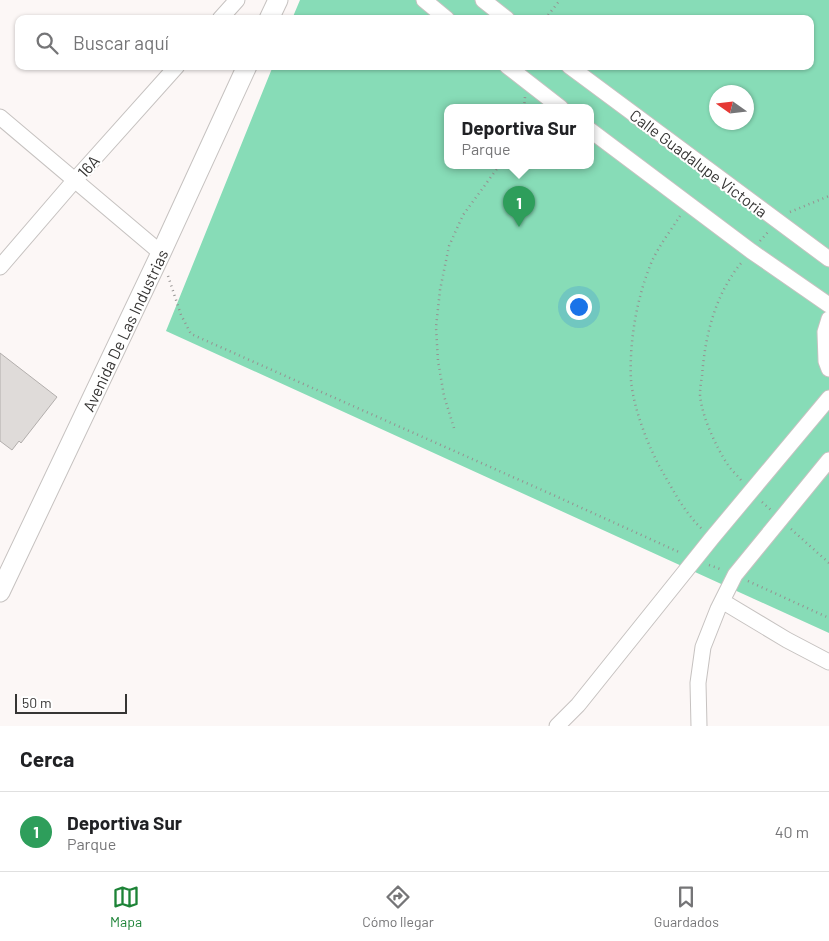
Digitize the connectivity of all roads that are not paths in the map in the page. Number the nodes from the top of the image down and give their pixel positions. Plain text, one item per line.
1 (237, 0) edge
2 (278, 0) edge
3 (424, 0) edge
4 (483, 0) edge
5 (224, 15) edge
6 (271, 15) edge
7 (442, 15) edge
8 (502, 15) edge
9 (173, 70) edge
10 (245, 70) edge
11 (512, 70) edge
12 (574, 70) edge
13 (556, 104) edge
14 (0, 117) edge
15 (594, 133) edge
16 (74, 181) junction
17 (161, 253) junction
18 (829, 259) edge
19 (0, 267) edge
20 (829, 305) edge
21 (829, 319) edge
22 (829, 369) edge
23 (829, 398) edge
24 (829, 460) edge
25 (0, 592) edge
26 (722, 601) junction
27 (829, 662) edge
28 (557, 726) edge
29 (699, 726) edge

1 - 5 street
2 - 6 main road
3 - 7 street
4 - 8 street
9 - 16 street, 16A
10 - 17 main road, Avenida De Las Industrias
11 - 13 street
12 - 18 street, Calle Guadalupe Victoria
14 - 16 street
15 - 20 street
16 - 17 street
16 - 19 street, 16A
17 - 25 main road, Avenida De Las Industrias
21 - 22 street
23 - 28 street
24 - 26 street
26 - 27 street
26 - 29 street

